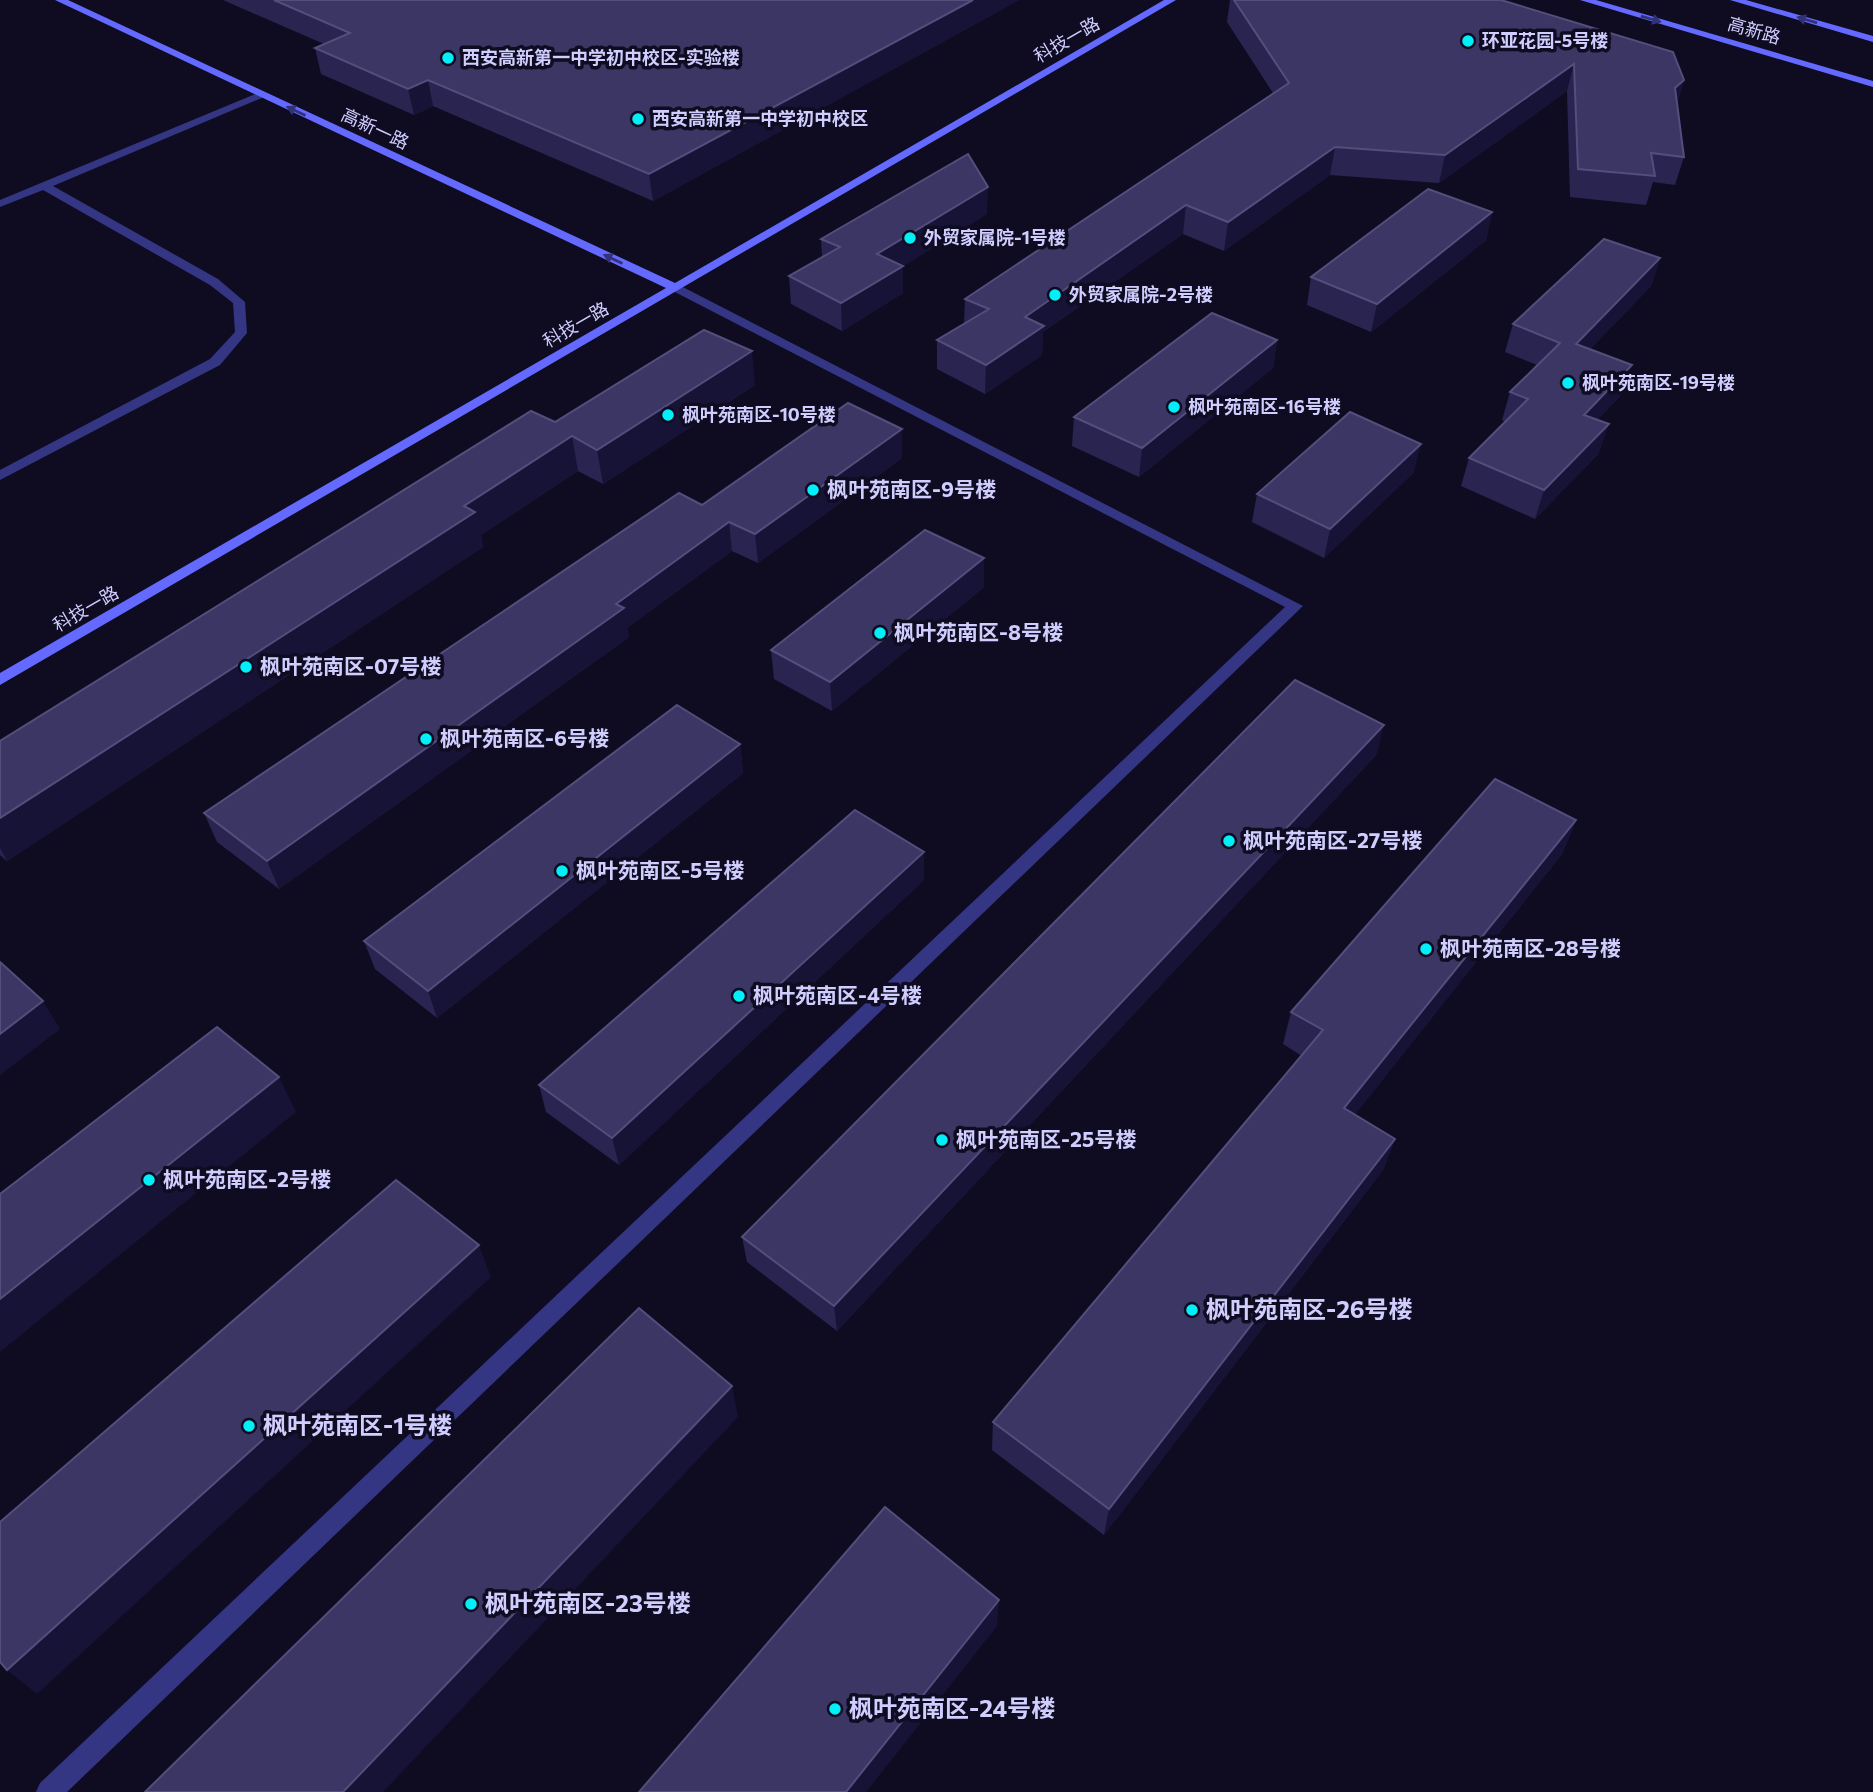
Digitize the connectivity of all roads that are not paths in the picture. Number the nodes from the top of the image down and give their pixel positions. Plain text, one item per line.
1 (60, 0) edge
2 (1171, 0) edge
3 (1585, 0) edge
4 (1735, 0) edge
5 (1873, 38) edge
6 (1873, 84) edge
7 (260, 94) junction
8 (44, 186) junction
9 (0, 204) edge
10 (675, 288) junction
11 (0, 476) edge
12 (0, 680) edge
13 (50, 1792) edge

1 - 7 street, 高新一路
2 - 10 street, 科技一路
3 -> 6 street, 高新路
5 -> 4 street, 高新路
7 - 8 street
10 -> 7 street, 高新一路
8 - 9 street
8 - 11 street
10 - 12 street, 科技一路
10 - 13 street

